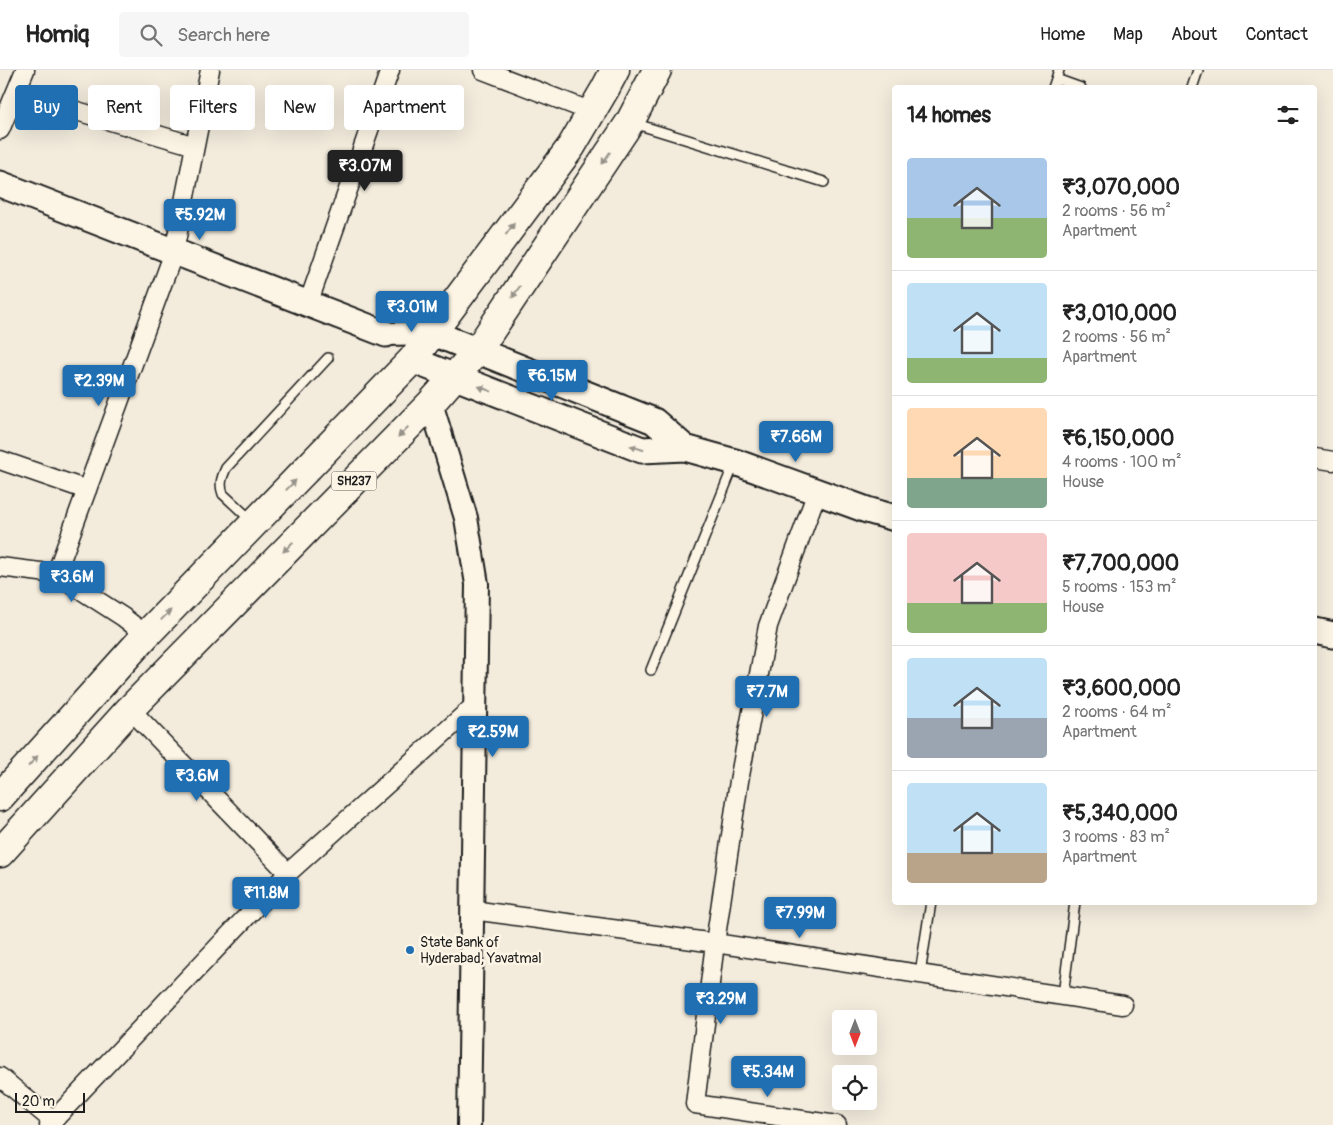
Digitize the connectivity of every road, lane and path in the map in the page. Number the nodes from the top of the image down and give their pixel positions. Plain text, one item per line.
1 (25, 70) edge
2 (210, 70) edge
3 (390, 70) edge
4 (483, 70) edge
5 (615, 70) edge
6 (657, 70) edge
7 (1198, 70) edge
8 (1056, 79) edge
9 (19, 85) edge
10 (1073, 85) edge
11 (1193, 85) edge
12 (15, 95) edge
13 (78, 111) edge
14 (592, 112) junction
15 (630, 122) junction
16 (0, 130) edge
17 (195, 146) junction
18 (824, 182) dead end
19 (2, 191) edge
20 (174, 252) junction
21 (308, 304) junction
22 (434, 333) junction
23 (386, 334) junction
24 (476, 350) junction
25 (328, 358) dead end
26 (412, 360) junction
27 (454, 377) junction
28 (431, 403) junction
29 (685, 448) junction
30 (1317, 458) edge
31 (0, 460) edge
32 (1333, 461) edge
33 (735, 462) junction
34 (86, 490) junction
35 (817, 492) junction
36 (892, 517) edge
37 (254, 523) junction
38 (0, 566) edge
39 (56, 574) junction
40 (1317, 631) edge
41 (146, 635) junction
42 (1333, 635) edge
43 (651, 670) dead end
44 (475, 705) junction
45 (130, 709) junction
46 (0, 797) edge
47 (0, 853) edge
48 (288, 873) junction
49 (931, 905) edge
50 (1075, 905) edge
51 (472, 910) junction
52 (715, 943) junction
53 (920, 974) junction
54 (1063, 995) junction
55 (1123, 1005) dead end
56 (0, 1078) edge
57 (794, 1122) edge
58 (51, 1123) edge
59 (469, 1125) edge
60 (837, 1125) edge

1 - 9 street
2 - 17 street
3 - 21 street
4 - 14 street
5 - 14 main road, SH237
6 - 15 main road, SH237
7 - 11 lane
8 - 10 lane
12 - 16 street
13 - 17 street
22 -> 14 main road, SH237
15 - 18 lane
15 -> 24 main road, SH237
17 - 20 street
19 - 20 main road
20 - 21 main road
20 - 34 street
21 - 23 main road
22 - 23 street
22 - 24 main road
22 - 26 main road, SH237
23 - 26 street
24 - 27 main road, SH237
24 - 29 main road
25 - 37 lane
26 - 27 main road
37 -> 26 main road, SH237
27 - 28 main road, SH237
29 -> 27 main road
28 - 44 street
28 -> 45 main road, SH237
29 - 33 main road
30 - 32 street
31 - 34 street
33 - 35 main road
33 - 43 lane
34 - 39 street
35 - 36 main road
35 - 52 street
41 -> 37 main road, SH237
38 - 39 street
39 - 41 street
40 - 42 main road
46 -> 41 main road, SH237
44 - 48 street
44 - 51 street
45 - 47 main road, SH237
45 - 48 street
48 - 58 street
49 - 53 lane
50 - 54 lane
51 - 52 street
51 - 59 street
52 - 53 street
52 - 57 street
53 - 54 street
54 - 55 street
56 - 58 street
57 - 60 street

